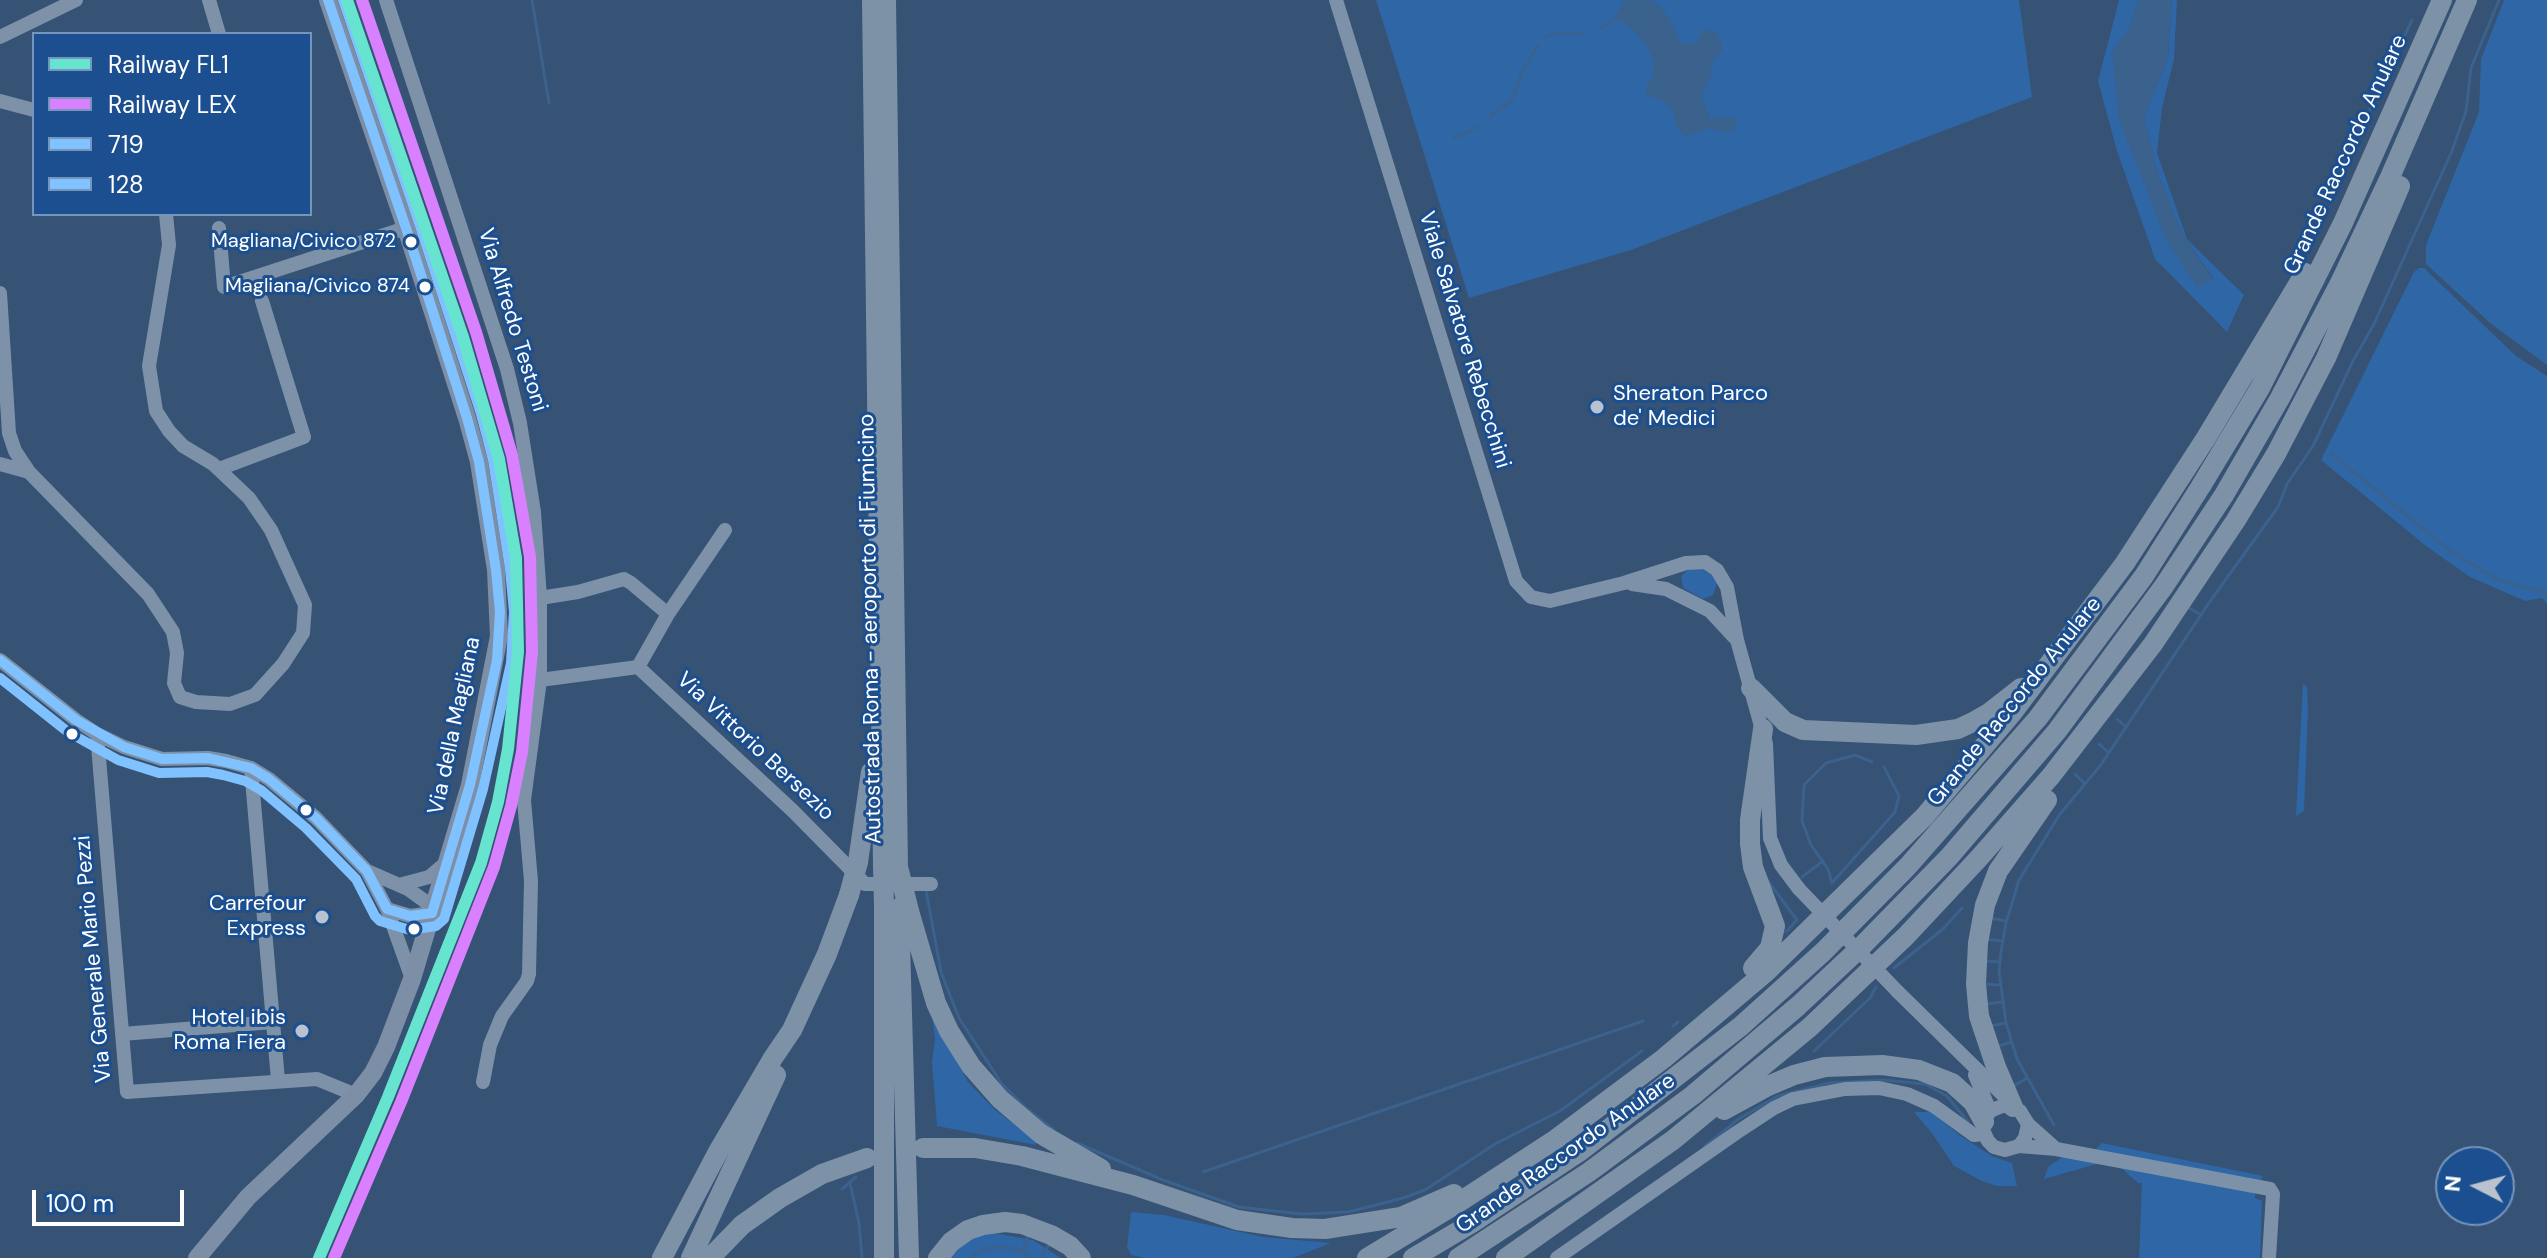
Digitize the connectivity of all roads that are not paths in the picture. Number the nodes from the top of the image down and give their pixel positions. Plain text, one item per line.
1 (76, 0) edge
2 (209, 0) edge
3 (328, 0) edge
4 (386, 0) edge
5 (1336, 0) edge
6 (2442, 0) edge
7 (2467, 0) edge
8 (883, 1) edge
9 (218, 32) edge
10 (0, 37) edge
11 (2448, 46) junction
12 (0, 101) edge
13 (32, 109) edge
14 (2361, 185) junction
15 (166, 216) edge
16 (219, 228) dead end
17 (406, 228) junction
18 (0, 293) edge
19 (262, 301) dead end
20 (15, 451) junction
21 (0, 458) edge
22 (0, 464) edge
23 (219, 469) junction
24 (29, 472) junction
25 (725, 530) dead end
26 (1686, 563) junction
27 (1724, 582) junction
28 (1624, 583) junction
29 (1678, 595) junction
30 (540, 598) junction
31 (1703, 607) junction
32 (668, 614) junction
33 (2083, 621) junction
34 (881, 640) junction
35 (1737, 640) junction
36 (0, 660) edge
37 (638, 667) junction
38 (540, 680) junction
39 (1751, 688) junction
40 (2119, 689) junction
41 (1763, 729) junction
42 (97, 734) junction
43 (251, 768) junction
44 (448, 861) junction
45 (890, 867) junction
46 (367, 871) junction
47 (931, 884) dead end
48 (399, 885) junction
49 (417, 895) junction
50 (387, 909) junction
51 (897, 909) junction
52 (432, 913) junction
53 (410, 916) junction
54 (412, 979) junction
55 (273, 1022) junction
56 (792, 1030) junction
57 (122, 1034) junction
58 (1663, 1059) junction
59 (1969, 1064) junction
60 (278, 1080) junction
61 (483, 1082) dead end
62 (356, 1095) junction
63 (2013, 1107) junction
64 (1986, 1123) junction
65 (2028, 1124) junction
66 (1556, 1139) junction
67 (1673, 1140) junction
68 (2019, 1146) junction
69 (923, 1148) dead end
70 (2056, 1149) junction
71 (867, 1158) dead end
72 (1133, 1185) junction
73 (1536, 1237) junction
74 (197, 1258) edge
75 (662, 1258) edge
76 (691, 1258) edge
77 (710, 1258) edge
78 (884, 1258) edge
79 (909, 1258) edge
80 (938, 1258) edge
81 (1081, 1258) edge
82 (1367, 1258) edge
83 (1413, 1258) edge
84 (1458, 1258) edge
85 (1506, 1258) edge
86 (1512, 1258) edge
87 (1557, 1258) edge
88 (2269, 1258) edge

1 - 10 street
2 - 9 street
3 - 17 main road, Via della Magliana
4 - 30 street, Via Alfredo Testoni
5 - 28 street, Viale Salvatore Rebecchini
6 - 14 highway, Grande Raccordo Anulare
7 - 11 highway, Grande Raccordo Anulare
8 - 34 highway, Autostrada Roma - aeroporto di Fiumicino
8 - 45 highway, Autostrada Roma - aeroporto di Fiumicino
11 - 40 highway, Grande Raccordo Anulare
11 - 84 highway, Grande Raccordo Anulare
12 - 13 street
14 - 33 highway, Grande Raccordo Anulare
14 - 83 highway, Grande Raccordo Anulare
15 - 23 street
16 - 17 street
17 - 44 main road, Via della Magliana
18 - 20 street
19 - 23 street
20 - 21 street
20 - 24 street
22 - 24 street
23 - 24 street
25 - 32 street
26 - 27 street
26 - 28 street, Viale Salvatore Rebecchini
26 - 29 street
27 - 31 street
27 - 35 street, Viale Salvatore Rebecchini
28 - 29 street, Viale Salvatore Rebecchini
29 - 31 street, Viale Salvatore Rebecchini
30 - 32 street
30 - 38 street, Via Alfredo Testoni
31 - 35 street, Viale Salvatore Rebecchini
32 - 37 street
33 - 39 highway
33 - 58 highway, Grande Raccordo Anulare
34 - 45 highway, Autostrada Roma - aeroporto di Fiumicino
34 - 56 highway, bridge
35 - 39 street, Viale Salvatore Rebecchini
36 - 42 street
37 - 38 street
37 - 47 street, Via Vittorio Bersezio
38 - 61 street, Via Alfredo Testoni
39 - 41 street, Viale Salvatore Rebecchini
40 - 63 highway
40 - 67 highway, Grande Raccordo Anulare
41 - 58 highway
41 - 59 street, Viale Salvatore Rebecchini, bridge
42 - 43 street
42 - 57 street, Via Generale Mario Pezzi
43 - 46 street
43 - 55 street
44 - 48 street
44 - 52 main road, Via della Magliana
45 - 51 highway, Autostrada Roma - aeroporto di Fiumicino, bridge
46 - 48 street
46 - 50 street
48 - 49 street
49 - 52 street
49 - 53 street
50 - 53 street
50 - 54 street
51 - 72 highway
51 - 78 highway, Autostrada Roma - aeroporto di Fiumicino
51 - 79 highway, Autostrada Roma - aeroporto di Fiumicino
52 - 53 street
52 - 54 main road, Via della Magliana
54 - 62 main road, Via della Magliana
55 - 57 street
55 - 60 street
56 - 75 highway
56 - 76 highway
57 - 60 street, Via Generale Mario Pezzi
58 - 66 highway, Grande Raccordo Anulare
59 - 63 street, Viale Salvatore Rebecchini
59 - 64 street, Viale Salvatore Rebecchini
60 - 62 street, Via Generale Mario Pezzi
62 - 74 main road, Via della Magliana
63 - 64 street
63 - 65 street
64 - 67 highway
64 - 68 street
64 - 87 street
65 - 68 street
65 - 70 street
66 - 72 highway
66 - 82 highway, Grande Raccordo Anulare
67 - 73 highway, Grande Raccordo Anulare
68 - 70 street
69 - 72 highway
70 - 88 street
71 - 77 highway
73 - 85 highway, Grande Raccordo Anulare
73 - 86 highway
80 - 81 highway

